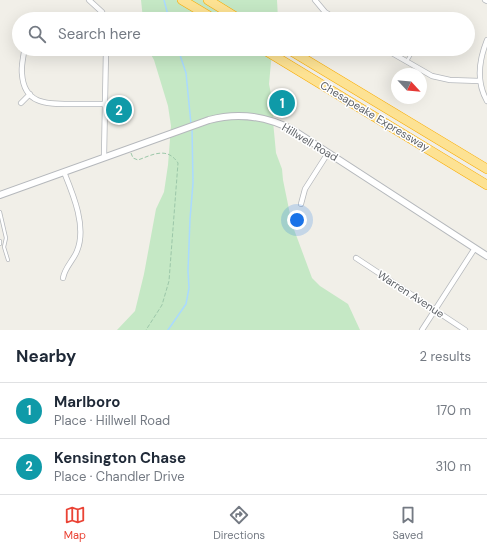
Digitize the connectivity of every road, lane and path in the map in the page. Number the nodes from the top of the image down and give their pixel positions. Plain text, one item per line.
1 (89, 0) edge
2 (182, 0) edge
3 (208, 0) edge
4 (315, 0) edge
5 (102, 12) edge
6 (202, 12) edge
7 (228, 12) edge
8 (325, 12) edge
9 (487, 40) edge
10 (24, 56) edge
11 (106, 56) edge
12 (275, 56) edge
13 (300, 56) edge
14 (396, 56) edge
15 (410, 56) edge
16 (407, 62) junction
17 (480, 81) junction
18 (30, 94) junction
19 (487, 101) edge
20 (21, 103) dead end
21 (104, 104) junction
22 (128, 149) junction
23 (328, 153) junction
24 (104, 157) junction
25 (487, 169) edge
26 (64, 172) junction
27 (487, 185) edge
28 (0, 196) edge
29 (302, 204) dead end
30 (0, 212) edge
31 (0, 241) edge
32 (0, 244) edge
33 (475, 248) junction
34 (487, 256) edge
35 (356, 258) dead end
36 (8, 260) dead end
37 (63, 278) dead end
38 (435, 310) junction
39 (146, 330) edge
40 (422, 330) edge
41 (465, 330) edge

1 - 5 street
2 - 6 highway
3 - 7 highway
4 - 8 street
9 - 17 street
10 - 18 street
11 - 21 street
12 - 27 highway, Chesapeake Expressway
13 - 25 highway, Chesapeake Expressway
14 - 16 street
15 - 16 lane
16 - 17 street
17 - 19 street
18 - 20 street
18 - 21 street
21 - 24 street
22 - 23 street, Hillwell Road
22 - 24 street, Hillwell Road
22 - 39 path
23 - 29 street
23 - 33 street, Hillwell Road
24 - 26 street, Hillwell Road
26 - 28 street, Hillwell Road
26 - 37 street
30 - 36 lane
31 - 32 lane
33 - 34 street, Hillwell Road
33 - 38 street
35 - 38 street, Warren Avenue
38 - 40 street
38 - 41 street, Warren Avenue

